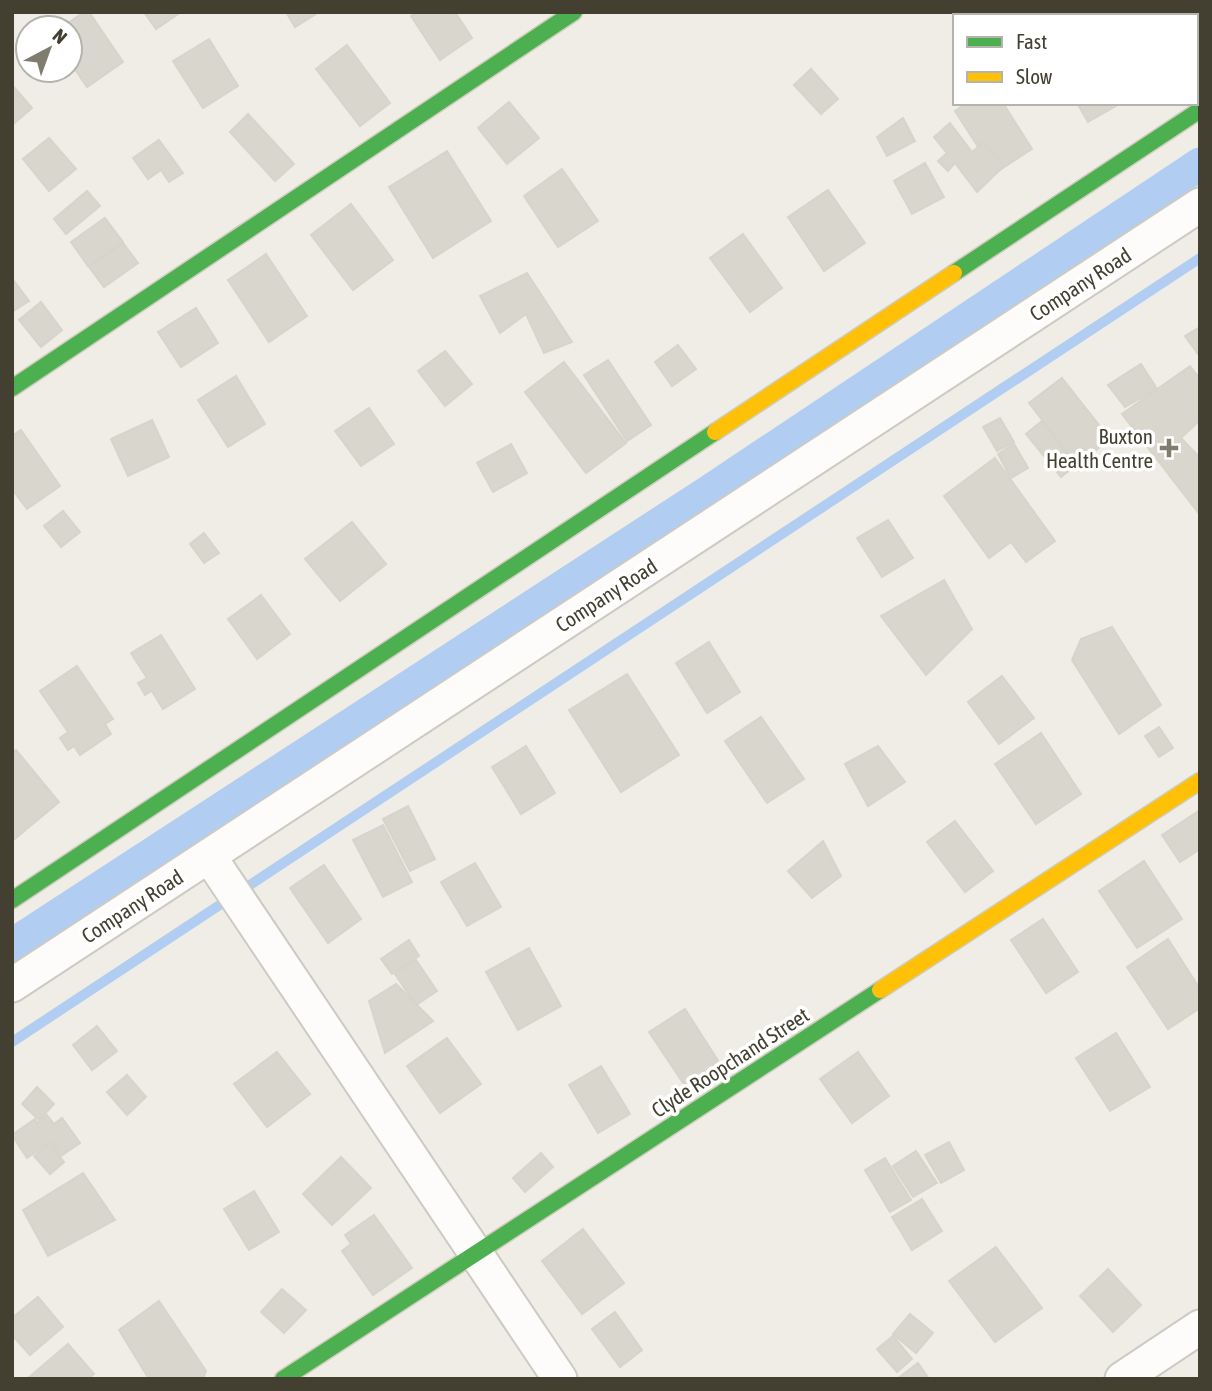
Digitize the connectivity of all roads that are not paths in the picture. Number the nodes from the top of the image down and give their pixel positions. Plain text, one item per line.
1 (574, 12) edge
2 (1200, 110) edge
3 (1200, 205) edge
4 (12, 387) edge
5 (1200, 781) edge
6 (209, 856) junction
7 (12, 900) edge
8 (12, 985) edge
9 (475, 1253) junction
10 (1200, 1327) edge
11 (283, 1379) edge
12 (560, 1379) edge
13 (1122, 1379) edge

1 - 4 street
2 - 7 street
3 - 6 street, Company Road
5 - 9 street, Clyde Roopchand Street
6 - 8 street, Company Road
6 - 9 street
9 - 11 street, Clyde Roopchand Street
9 - 12 street
10 - 13 street

